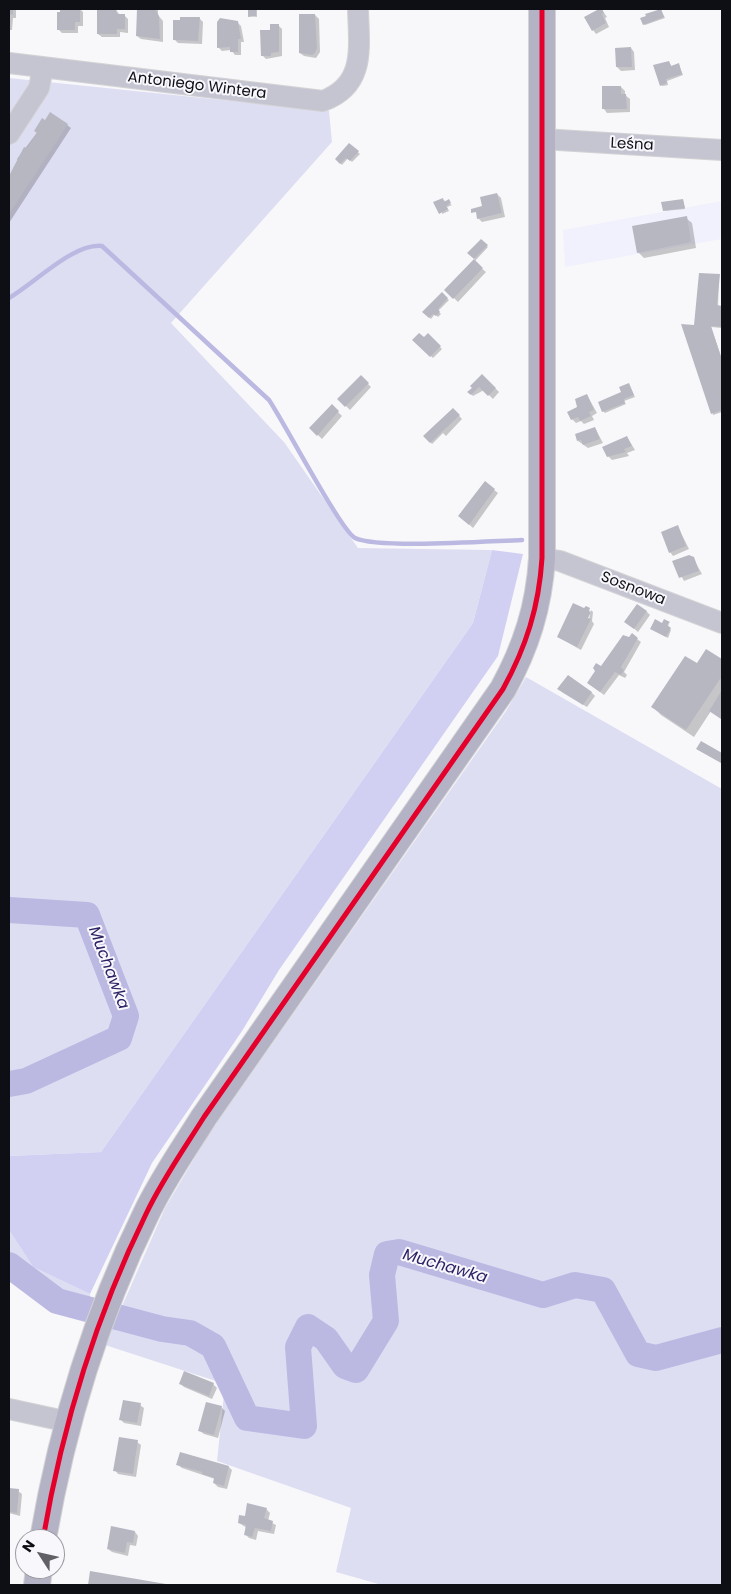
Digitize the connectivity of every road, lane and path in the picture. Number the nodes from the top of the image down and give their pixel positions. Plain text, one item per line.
1 (358, 9) edge
2 (542, 9) edge
3 (9, 63) edge
4 (43, 67) junction
5 (9, 134) edge
6 (542, 139) junction
7 (722, 150) edge
8 (542, 558) junction
9 (722, 623) edge
10 (9, 1409) edge
11 (69, 1422) junction
12 (45, 1529) edge

1 - 4 street, Antoniego Wintera
2 - 6 main road
3 - 4 street, Antoniego Wintera
4 - 5 street
6 - 7 street, Leśna
6 - 8 main road
8 - 9 street, Sosnowa
8 - 11 main road
10 - 11 street
11 - 12 main road

